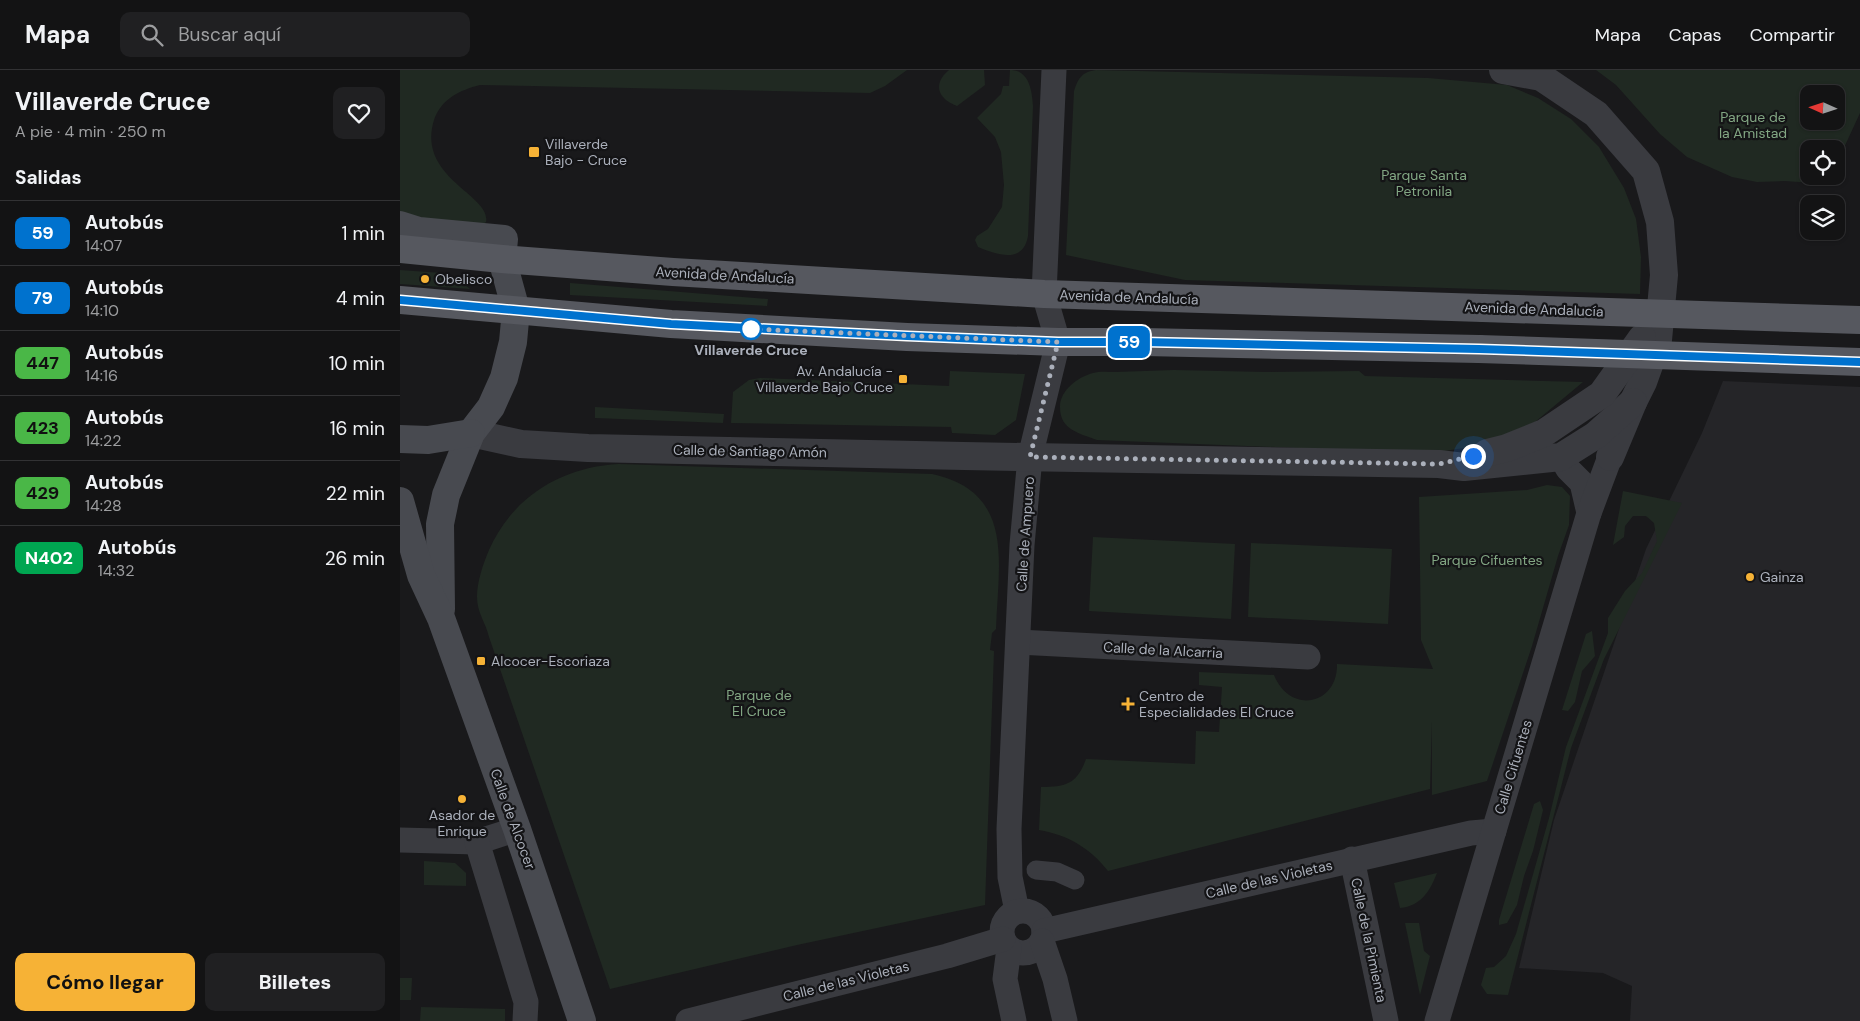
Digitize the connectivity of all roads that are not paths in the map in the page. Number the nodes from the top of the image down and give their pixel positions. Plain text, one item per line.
1 (1054, 70) edge
2 (1503, 70) edge
3 (400, 226) edge
4 (503, 249) junction
5 (400, 250) edge
6 (1664, 275) junction
7 (1044, 294) junction
8 (400, 300) edge
9 (516, 310) junction
10 (1860, 320) edge
11 (1642, 338) junction
12 (1058, 342) junction
13 (1860, 362) edge
14 (1554, 427) junction
15 (471, 433) junction
16 (400, 439) edge
17 (1597, 440) junction
18 (1561, 456) junction
19 (1030, 457) junction
20 (1439, 464) junction
21 (400, 501) edge
22 (1589, 513) junction
23 (441, 618) junction
24 (1018, 642) junction
25 (1308, 657) dead end
26 (517, 828) junction
27 (1494, 831) junction
28 (400, 840) edge
29 (477, 842) junction
30 (1352, 859) junction
31 (1036, 870) dead end
32 (1075, 880) dead end
33 (1017, 911) junction
34 (1043, 936) junction
35 (1006, 944) junction
36 (525, 1021) edge
37 (582, 1021) edge
38 (688, 1021) edge
39 (1014, 1021) edge
40 (1066, 1021) edge
41 (1386, 1021) edge
42 (1437, 1021) edge

1 - 7 street, Calle de Ampuero
2 - 6 street
3 - 4 main road, Avenida de Andalucía
4 - 5 main road, Avenida de Andalucía
4 - 7 main road, Avenida de Andalucía
4 - 9 main road, Calle de Alcocer
6 - 11 street
6 - 17 street
7 - 10 main road, Avenida de Andalucía, bridge
7 - 12 street, Calle de Ampuero
8 - 9 main road
9 - 12 main road
9 - 15 main road, Calle de Alcocer
11 - 14 street
11 - 17 street
12 - 13 main road, bridge
12 - 19 street, Calle de Ampuero
14 - 17 street
14 - 20 street
15 - 16 main road
15 - 19 street, Calle de Santiago Amón
15 - 23 main road, Calle de Alcocer
17 - 18 street
17 - 22 street, Calle Cifuentes
18 - 20 street
18 - 22 street, Calle Cifuentes
19 - 20 street, Calle de Santiago Amón
19 - 24 street, Calle de Ampuero
21 - 23 main road, Calle de Alcocer
22 - 27 street, Calle Cifuentes
23 - 26 main road, Calle de Alcocer
24 - 25 street, Calle de la Alcarria
24 - 33 street, Calle de Ampuero
26 - 29 street
26 - 37 main road, Calle de Alcocer
27 - 30 street, Calle de las Violetas
27 - 42 street, Calle Cifuentes
28 - 29 street
29 - 36 street
30 - 34 street, Calle de las Violetas
30 - 41 street, Calle de la Pimienta
31 - 32 street
33 - 34 street
33 - 35 street
34 - 35 street
34 - 40 street
35 - 38 street, Calle de las Violetas
35 - 39 street

